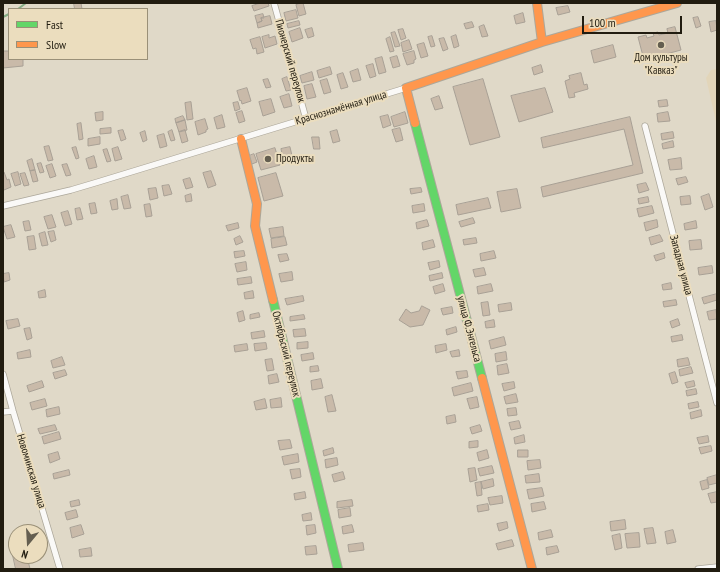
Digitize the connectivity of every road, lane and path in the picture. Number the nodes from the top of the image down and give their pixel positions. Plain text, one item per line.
1 (274, 3) edge
2 (537, 3) edge
3 (676, 3) edge
4 (542, 42) junction
5 (406, 88) junction
6 (306, 119) junction
7 (645, 126) dead end
8 (241, 139) junction
9 (3, 206) edge
10 (3, 374) edge
11 (717, 403) edge
12 (13, 410) junction
13 (3, 412) edge
14 (717, 567) edge
15 (60, 569) edge
16 (338, 569) edge
17 (532, 569) edge
18 (698, 569) edge

1 - 6 street, Пионерский переулок
2 - 4 main road
3 - 4 main road, Краснознамённая улица
4 - 5 main road, Краснознамённая улица
5 - 6 street, Краснознамённая улица
5 - 17 main road, улица Ф.Энгельса
6 - 8 street, Краснознамённая улица
7 - 11 street, Западная улица
8 - 9 street, Краснознамённая улица
8 - 16 main road, Октябрьский переулок
10 - 12 street, Новоминская улица
12 - 13 street
12 - 15 street, Новоминская улица
14 - 18 street

